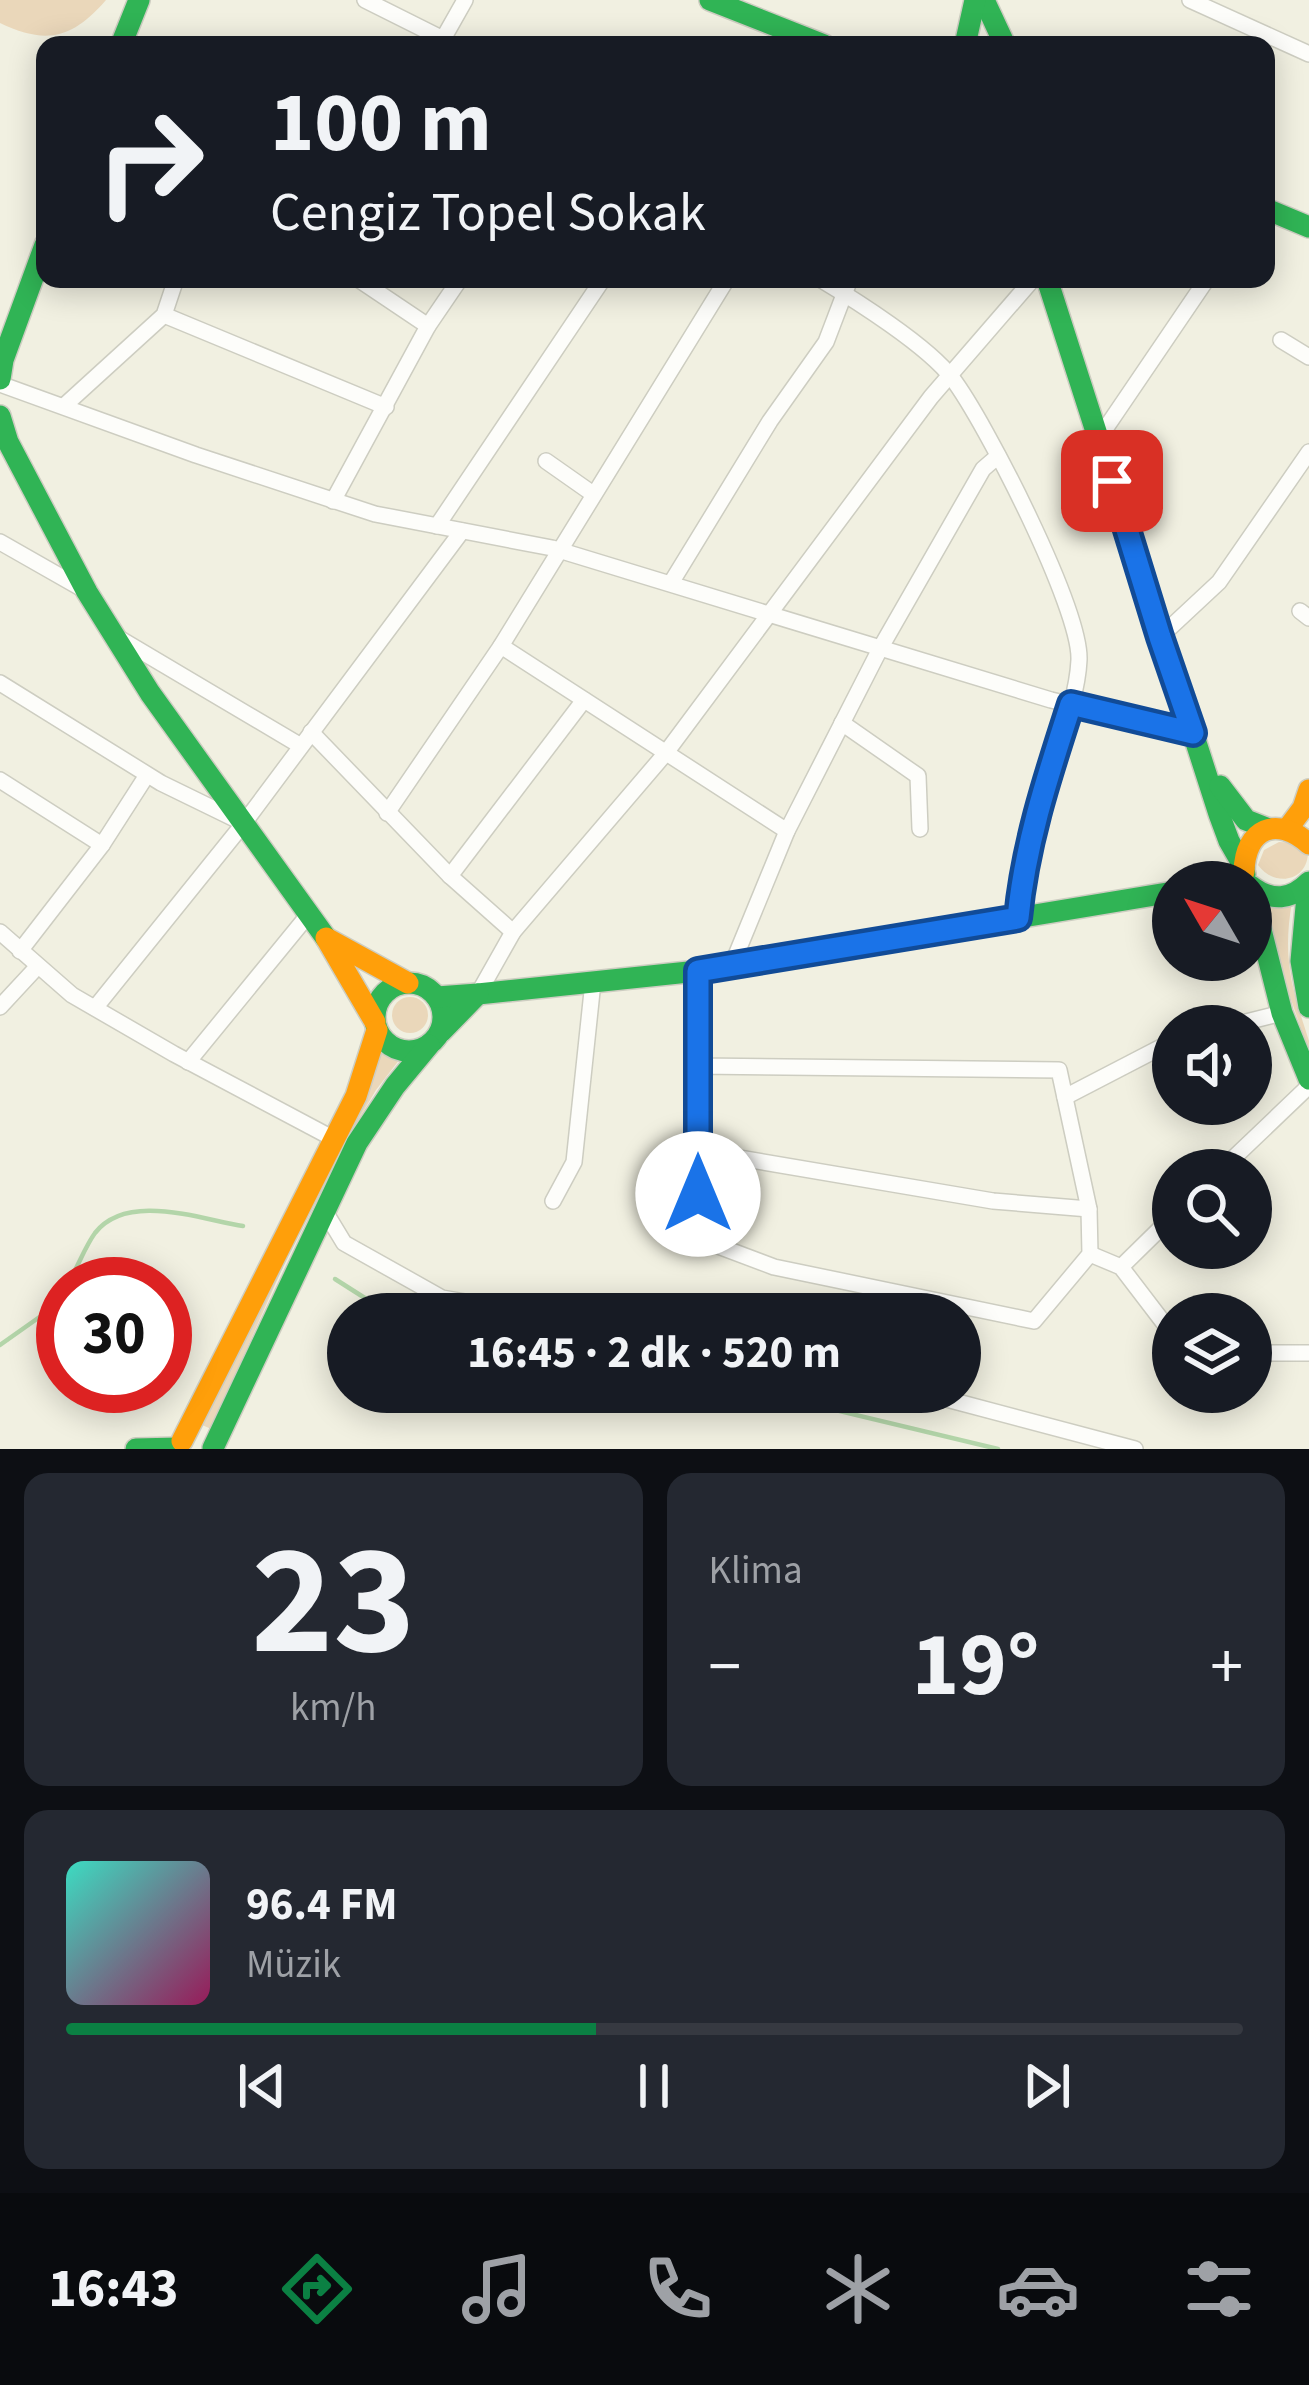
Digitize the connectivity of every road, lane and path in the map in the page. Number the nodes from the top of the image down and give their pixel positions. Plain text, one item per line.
1 (139, 0) edge
2 (365, 0) edge
3 (465, 0) edge
4 (710, 0) edge
5 (980, 0) edge
6 (1190, 0) edge
7 (125, 36) edge
8 (434, 36) edge
9 (449, 36) edge
10 (801, 36) edge
11 (968, 36) edge
12 (1000, 36) edge
13 (1269, 36) edge
14 (1275, 39) edge
15 (1309, 54) edge
16 (1275, 212) edge
17 (1309, 227) edge
18 (36, 269) edge
19 (173, 288) edge
20 (371, 288) edge
21 (454, 288) edge
22 (597, 288) edge
23 (721, 288) edge
24 (848, 288) edge
25 (849, 288) edge
26 (1025, 288) edge
27 (1050, 288) edge
28 (1201, 288) edge
29 (164, 314) junction
30 (428, 326) junction
31 (1281, 340) dead end
32 (1309, 358) edge
33 (950, 375) junction
34 (0, 381) edge
35 (64, 406) junction
36 (386, 407) junction
37 (0, 416) edge
38 (1099, 438) junction
39 (1309, 452) edge
40 (998, 456) junction
41 (546, 461) dead end
42 (593, 494) junction
43 (334, 501) junction
44 (437, 526) junction
45 (462, 531) junction
46 (0, 542) edge
47 (558, 550) junction
48 (671, 583) junction
49 (87, 592) junction
50 (770, 613) junction
51 (114, 635) junction
52 (1160, 637) junction
53 (501, 646) junction
54 (880, 647) junction
55 (0, 683) edge
56 (584, 700) junction
57 (1071, 704) junction
58 (842, 723) junction
59 (1193, 733) junction
60 (306, 739) junction
61 (665, 754) junction
62 (1203, 760) junction
63 (147, 775) junction
64 (0, 780) edge
65 (1309, 790) edge
66 (387, 813) junction
67 (244, 824) junction
68 (1278, 828) junction
69 (920, 829) dead end
70 (787, 831) junction
71 (1309, 844) edge
72 (102, 845) junction
73 (1237, 861) edge
74 (1246, 861) edge
75 (450, 876) junction
76 (1308, 883) edge
77 (1152, 896) edge
78 (1272, 897) edge
79 (309, 914) junction
80 (1018, 918) junction
81 (0, 932) edge
82 (513, 932) junction
83 (326, 938) junction
84 (20, 951) junction
85 (732, 965) junction
86 (38, 966) junction
87 (698, 971) junction
88 (1272, 974) edge
89 (592, 982) junction
90 (408, 983) junction
91 (478, 994) junction
92 (437, 997) junction
93 (0, 1007) edge
94 (1309, 1007) edge
95 (95, 1008) junction
96 (1282, 1013) junction
97 (1272, 1016) edge
98 (376, 1026) junction
99 (433, 1041) junction
100 (1152, 1052) edge
101 (188, 1062) junction
102 (698, 1066) junction
103 (1309, 1083) edge
104 (1065, 1097) junction
105 (334, 1139) junction
106 (1242, 1149) edge
107 (698, 1151) junction
108 (554, 1201) dead end
109 (1089, 1209) junction
110 (324, 1210) junction
111 (1152, 1236) edge
112 (1090, 1254) junction
113 (1120, 1267) junction
114 (433, 1293) edge
115 (1152, 1308) edge
116 (1272, 1353) edge
117 (1309, 1353) edge
118 (981, 1408) edge
119 (180, 1446) edge
120 (213, 1448) edge
121 (136, 1449) edge
122 (1135, 1449) edge

1 - 7 main road
2 - 8 street
3 - 9 street
4 - 10 main road
5 - 11 main road
5 - 12 main road
6 - 13 street
14 - 15 street
16 - 17 main road
18 - 34 main road
19 - 29 street
20 - 30 street
21 - 30 street
22 - 44 street
23 - 42 street
24 - 48 street
25 - 33 street
26 - 33 street
27 - 38 main road
28 - 38 street
29 - 35 street
29 - 36 street
30 - 36 street
31 - 32 street
33 - 40 street
33 - 50 street
34 - 35 street
35 - 43 street
36 - 43 street
37 - 49 main road
38 - 52 main road
39 - 52 street
40 - 54 street
40 - 57 street
41 - 42 street
42 - 47 street
43 - 44 street
44 - 45 street
45 - 47 street
45 - 60 street
46 - 49 street
47 - 48 street
47 - 53 street
48 - 50 street
49 - 51 main road
50 - 54 street
50 - 61 street
51 - 60 street
51 - 67 main road
52 - 59 main road
53 - 56 street
53 - 66 street
54 - 57 street
54 - 58 street
55 - 63 street
56 - 61 street
56 - 75 street
57 - 59 street
57 - 80 street
58 - 69 street
58 - 70 street
59 - 62 main road
60 - 66 street
60 - 67 street
61 - 70 street
61 - 82 street
62 - 68 main road
62 - 73 main road
63 - 67 street
63 - 72 street
64 - 72 street
65 - 68 main road
66 - 75 street
67 - 79 main road
67 - 95 street
68 - 71 main road
68 - 74 main road
70 - 85 street
72 - 84 street
75 - 82 street
76 - 78 main road
76 - 94 main road
77 - 80 main road
79 - 83 main road
79 - 101 street
80 - 85 main road
81 - 84 street
82 - 91 street
83 - 90 main road
83 - 98 main road
84 - 86 street
85 - 87 main road
86 - 93 street
86 - 95 street
87 - 89 main road
87 - 102 street
88 - 96 main road
89 - 91 main road
89 - 108 street
90 - 92 main road
90 - 98 main road
91 - 92 main road
91 - 99 main road
92 - 99 main road
95 - 101 street
96 - 97 street
96 - 103 main road
98 - 99 main road
98 - 105 main road
99 - 110 main road
100 - 104 street
101 - 105 street
102 - 104 street
102 - 107 street
103 - 106 street
104 - 109 street
105 - 119 main road
107 - 109 street
107 - 112 street
109 - 112 street
110 - 114 street
110 - 120 main road
111 - 113 street
112 - 113 street
113 - 115 street
116 - 117 street
118 - 122 street
119 - 120 main road
119 - 121 main road

